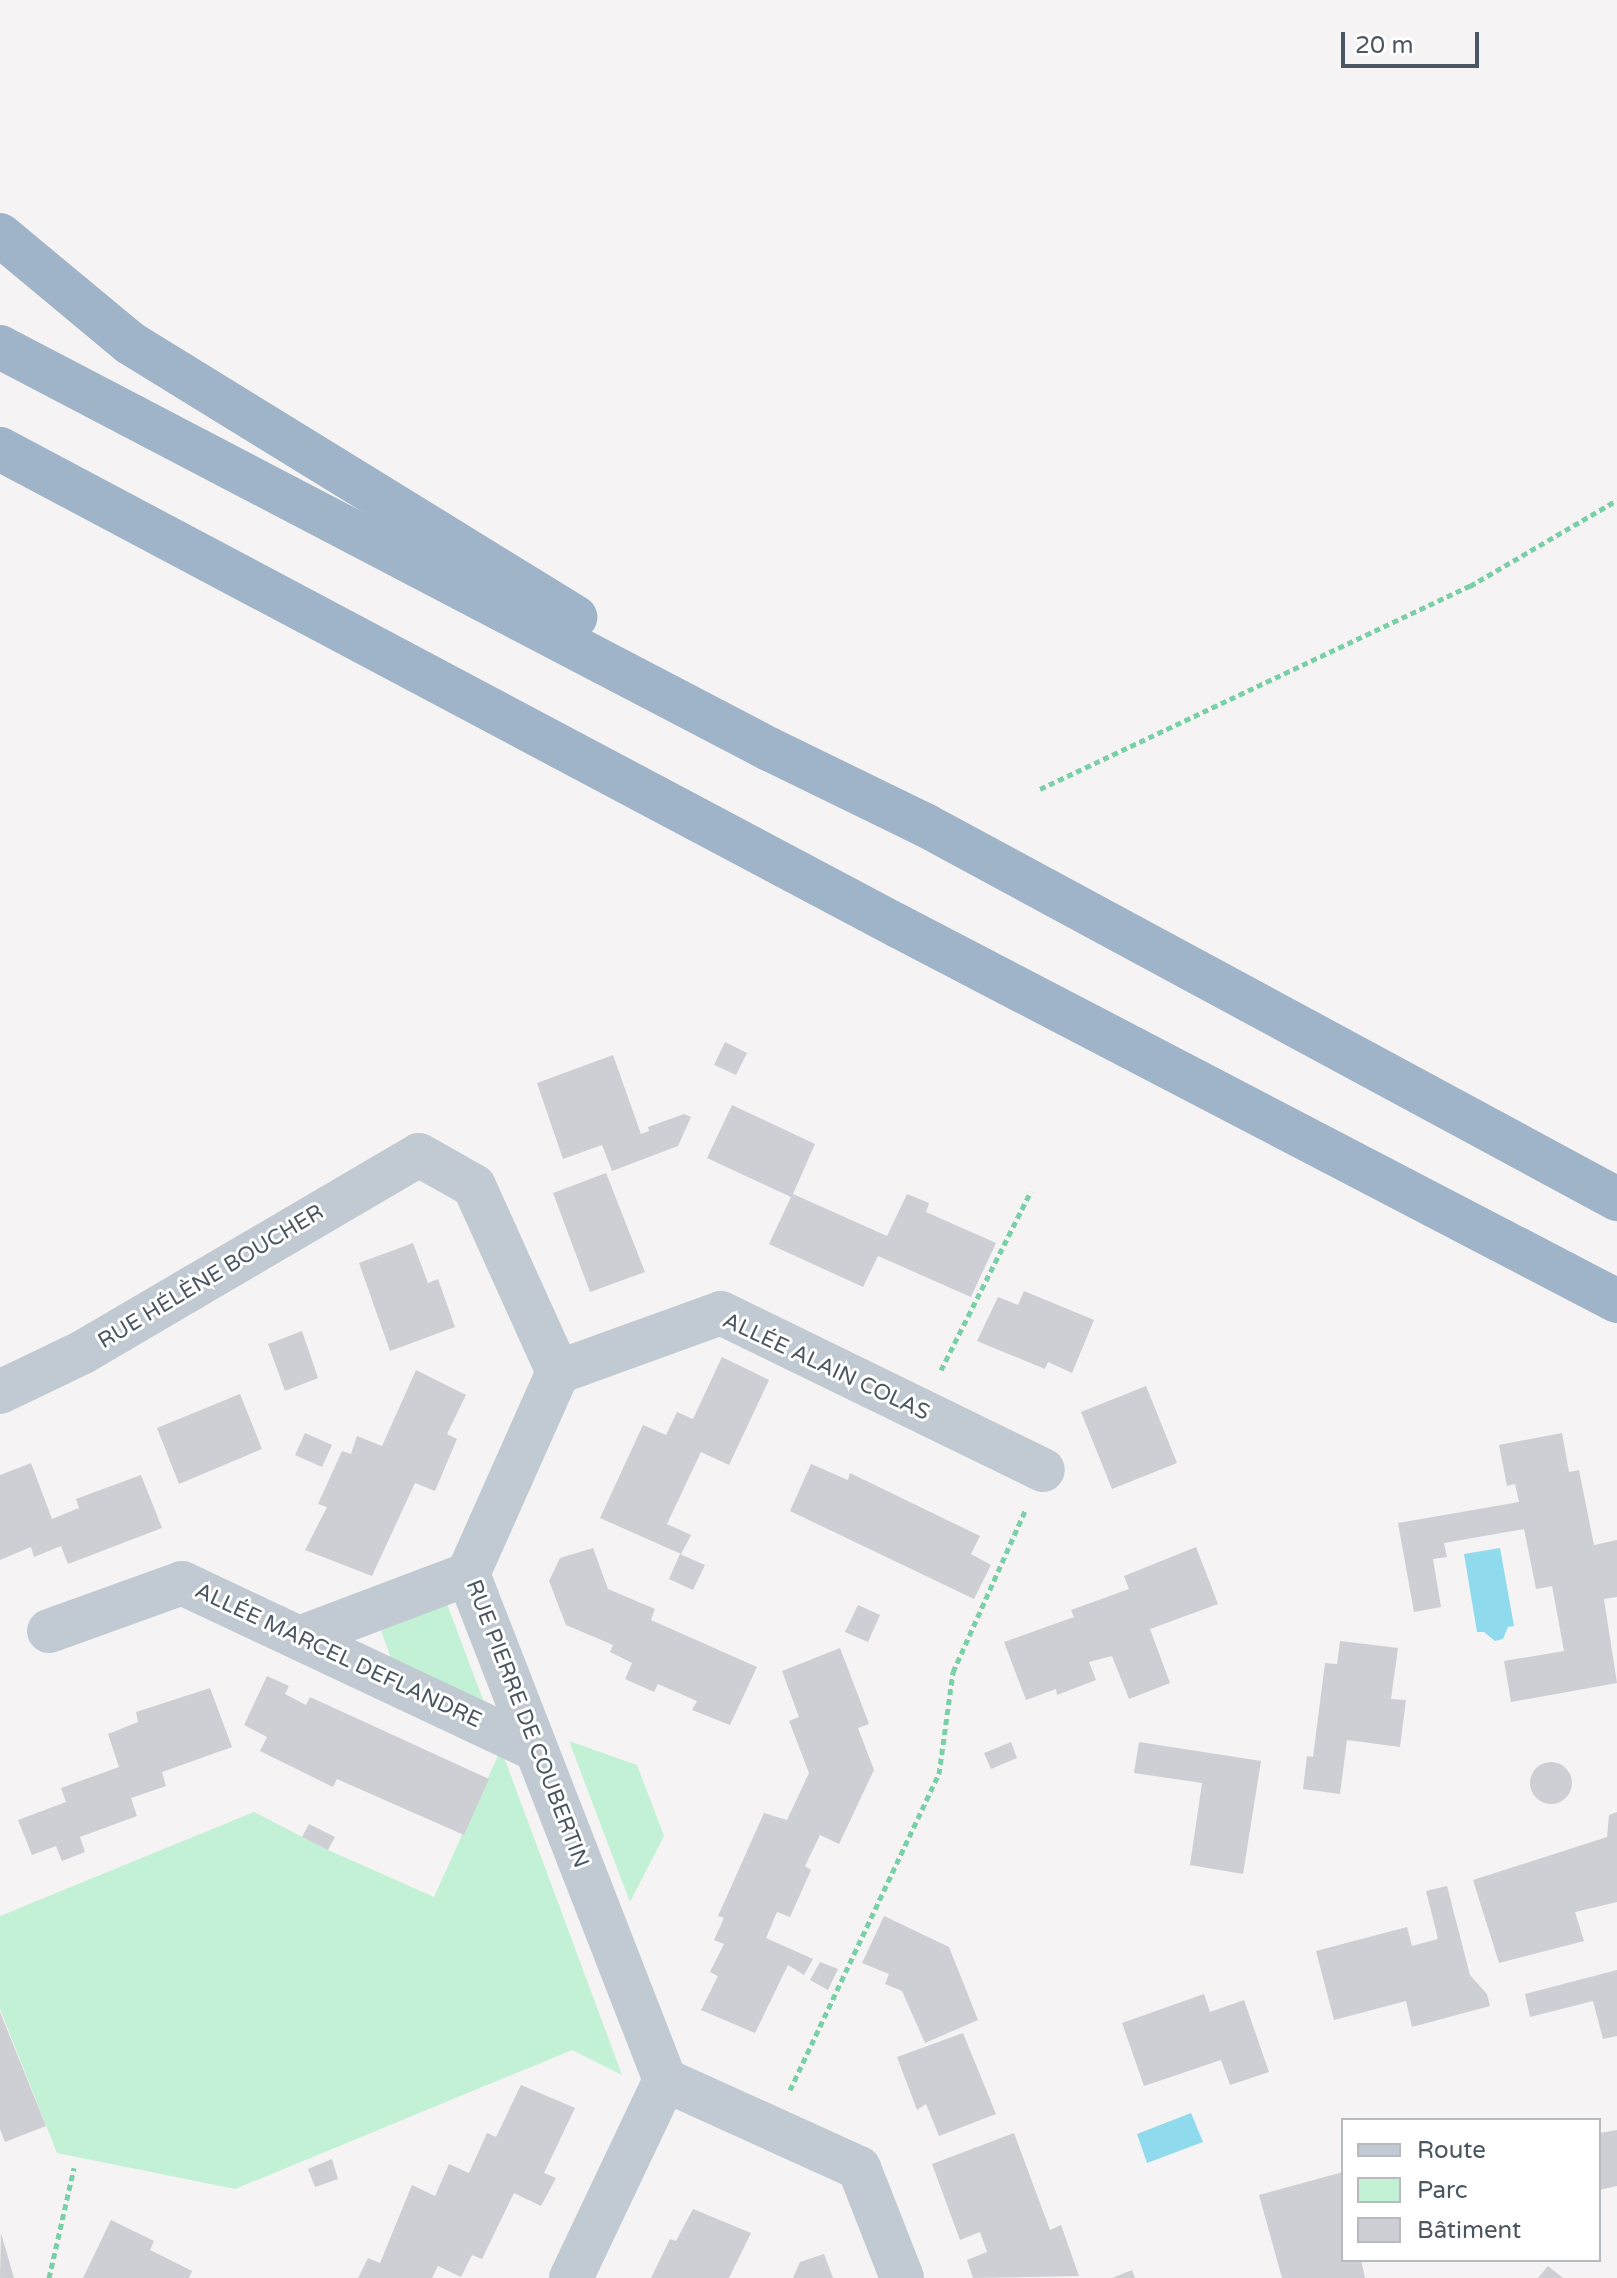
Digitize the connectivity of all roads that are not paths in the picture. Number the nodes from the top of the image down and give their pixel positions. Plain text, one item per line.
1 (0, 235) edge
2 (0, 347) edge
3 (0, 449) edge
4 (0, 478) edge
5 (102, 504) junction
6 (769, 749) junction
7 (1617, 1199) edge
8 (1617, 1301) edge
9 (558, 1372) junction
10 (0, 1392) edge
11 (1043, 1470) road end
12 (468, 1574) junction
13 (49, 1631) dead end
14 (299, 1638) junction
15 (535, 1749) junction
16 (665, 2080) junction
17 (571, 2278) edge
18 (902, 2278) edge

1 - 6 highway
2 - 6 highway
3 - 5 highway
4 - 5 highway
5 - 8 highway
6 - 7 highway
9 - 10 street, RUE HÉLÈNE BOUCHER
9 - 11 street, ALLÉE ALAIN COLAS
9 - 12 street, RUE PIERRE DE COUBERTIN
12 - 14 street
12 - 15 street, RUE PIERRE DE COUBERTIN
13 - 14 street, ALLÉE MARCEL DEFLANDRE
14 - 15 street, ALLÉE MARCEL DEFLANDRE
15 - 16 street, RUE PIERRE DE COUBERTIN
16 - 17 street
16 - 18 street

